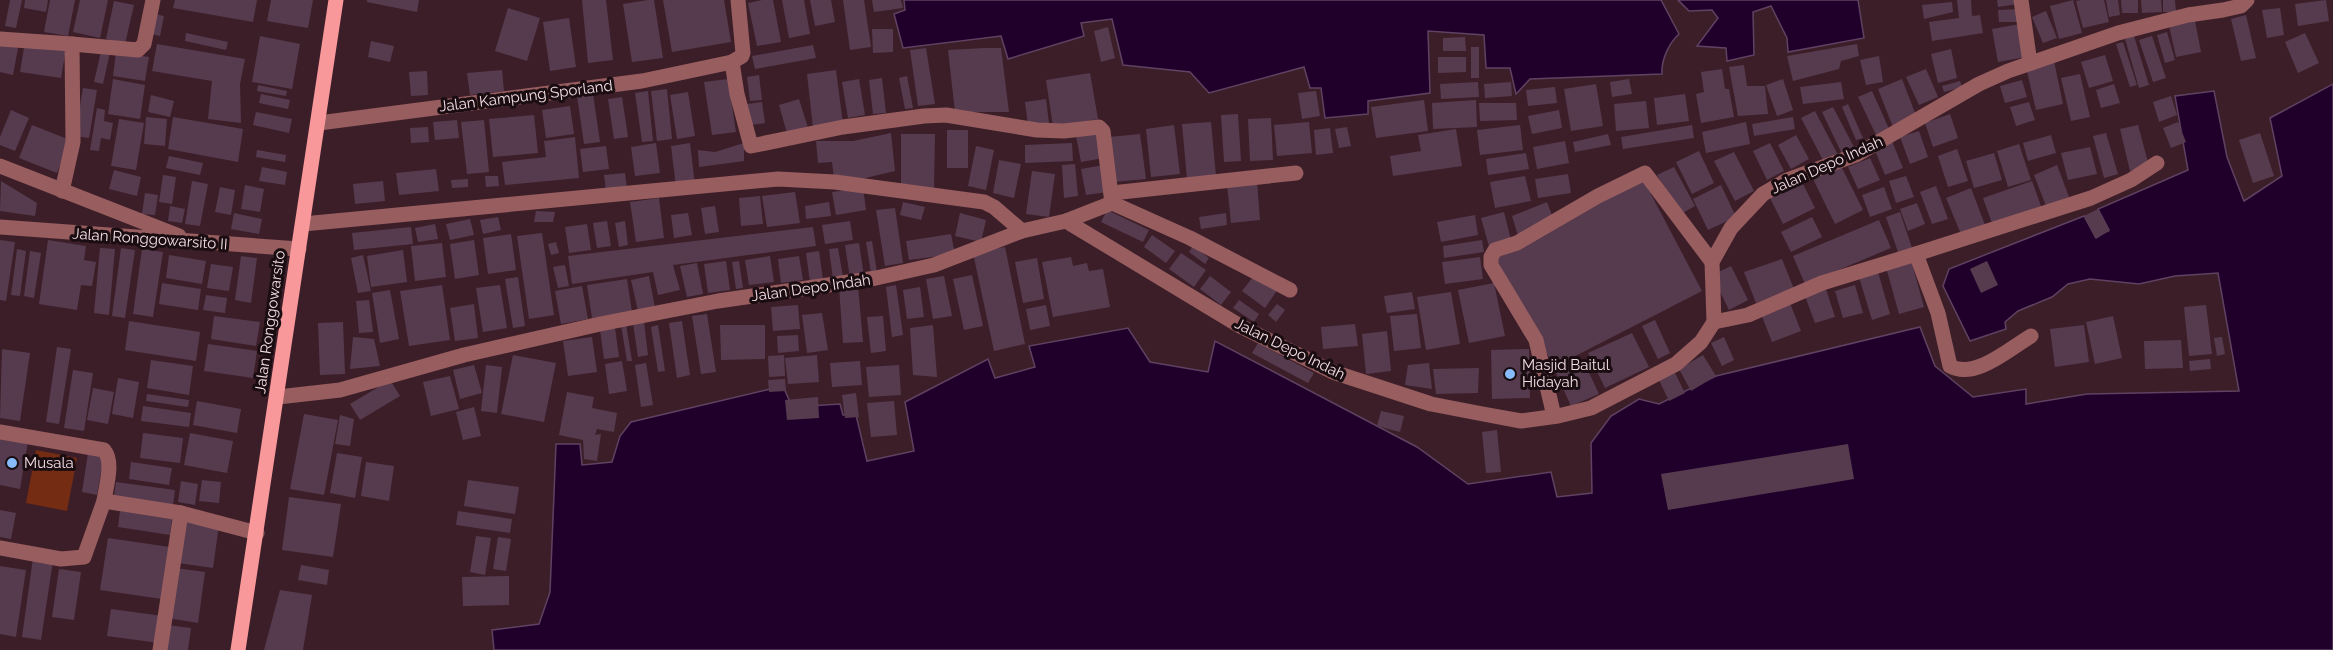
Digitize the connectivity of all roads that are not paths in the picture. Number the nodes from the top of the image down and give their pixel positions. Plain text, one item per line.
1 (153, 0) edge
2 (336, 0) edge
3 (738, 0) edge
4 (2021, 0) edge
5 (2247, 0) edge
6 (0, 39) edge
7 (72, 44) junction
8 (732, 62) junction
9 (2030, 63) junction
10 (319, 123) junction
11 (2157, 163) dead end
12 (0, 166) edge
13 (1296, 173) dead end
14 (62, 191) junction
15 (1112, 198) junction
16 (1066, 222) junction
17 (303, 224) junction
18 (0, 227) edge
19 (1022, 231) junction
20 (198, 243) junction
21 (299, 249) junction
22 (1916, 254) junction
23 (1712, 261) junction
24 (1290, 290) dead end
25 (1714, 322) junction
26 (2031, 336) dead end
27 (278, 397) junction
28 (1554, 416) junction
29 (0, 432) edge
30 (104, 501) junction
31 (181, 513) junction
32 (257, 533) junction
33 (0, 548) edge
34 (160, 650) edge
35 (238, 650) edge

1 - 7 street
2 - 10 main road, Jalan Ronggowarsito
3 - 8 street
4 - 9 street
5 - 9 street, Jalan Depo Indah
6 - 7 street
7 - 14 street
8 - 10 street, Jalan Kampung Sporland
8 - 15 street
9 - 23 street, Jalan Depo Indah
10 - 17 main road, Jalan Ronggowarsito
11 - 22 street
12 - 14 street
13 - 15 street
14 - 20 street
15 - 16 street
15 - 24 street
16 - 19 street, Jalan Depo Indah
16 - 28 street, Jalan Depo Indah
17 - 19 street
17 - 21 main road, Jalan Ronggowarsito
18 - 20 street, Jalan Ronggowarsito II
19 - 27 street, Jalan Depo Indah
20 - 21 street, Jalan Ronggowarsito II
21 - 27 main road, Jalan Ronggowarsito
22 - 25 street
22 - 26 street
23 - 25 street
23 - 28 street
25 - 28 street, Jalan Depo Indah
27 - 32 main road, Jalan Ronggowarsito
29 - 30 street
30 - 31 street
30 - 33 street
31 - 32 street
31 - 34 street
32 - 35 main road, Jalan Ronggowarsito

